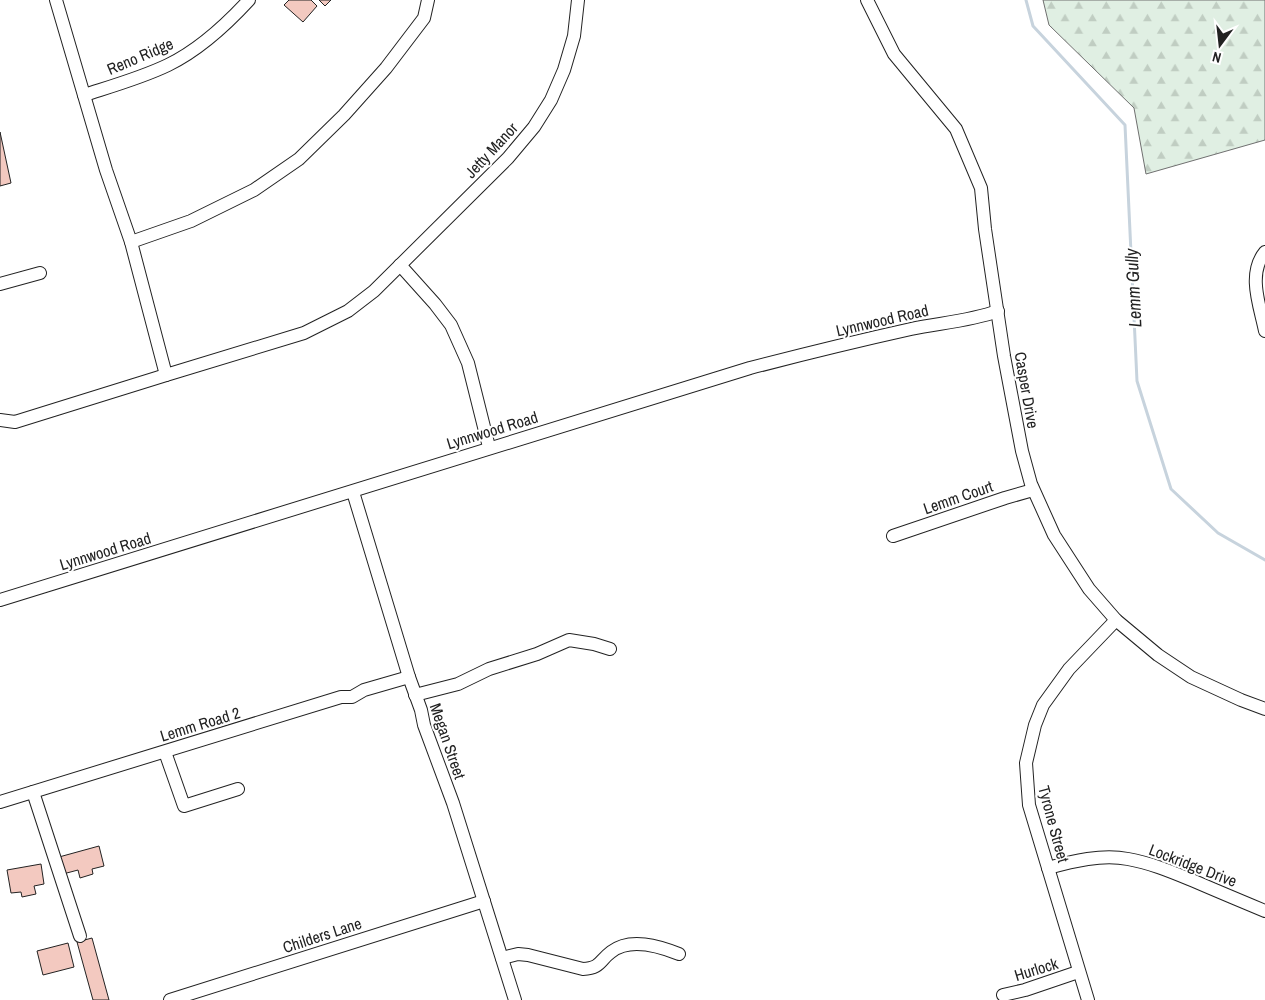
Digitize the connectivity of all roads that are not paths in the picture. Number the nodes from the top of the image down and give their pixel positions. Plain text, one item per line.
1 (56, 0) edge
2 (250, 0) edge
3 (428, 0) edge
4 (578, 0) edge
5 (867, 0) edge
6 (84, 95) junction
7 (132, 242) junction
8 (1265, 252) edge
9 (400, 265) junction
10 (40, 273) dead end
11 (0, 284) edge
12 (998, 311) junction
13 (1265, 331) edge
14 (166, 375) junction
15 (0, 420) edge
16 (489, 447) junction
17 (1033, 490) junction
18 (353, 492) junction
19 (893, 536) dead end
20 (0, 600) edge
21 (1116, 620) junction
22 (610, 649) dead end
23 (409, 677) junction
24 (415, 694) junction
25 (1265, 710) edge
26 (164, 752) junction
27 (238, 789) dead end
28 (33, 792) junction
29 (0, 802) edge
30 (1048, 868) junction
31 (484, 900) junction
32 (1265, 910) edge
33 (80, 936) dead end
34 (678, 954) dead end
35 (502, 958) junction
36 (1078, 972) junction
37 (1003, 995) dead end
38 (170, 1000) edge
39 (515, 1000) edge
40 (1088, 1000) edge

1 - 6 street
2 - 6 street, Reno Ridge
3 - 7 street
4 - 9 street, Jetty Manor
5 - 12 street, Casper Drive
6 - 7 street
7 - 14 street
8 - 13 street
9 - 14 street, Jetty Manor
9 - 16 street
10 - 11 street
12 - 16 street, Lynnwood Road
12 - 17 street, Casper Drive
14 - 15 street, Jetty Manor
16 - 18 street, Lynnwood Road
17 - 19 street, Lemm Court
17 - 21 street, Casper Drive
18 - 20 street, Lynnwood Road
18 - 23 street, Megan Street
21 - 25 street, Casper Drive
21 - 30 street, Tyrone Street
22 - 24 street
23 - 24 street, Megan Street
23 - 26 street, Lemm Road 2
24 - 31 street, Megan Street
26 - 27 street
26 - 28 street, Lemm Road 2
28 - 29 street, Lemm Road 2
28 - 33 street
30 - 32 street, Lockridge Drive
30 - 36 street, Tyrone Street
31 - 35 street, Megan Street
31 - 38 street, Childers Lane
34 - 35 street
35 - 39 street, Megan Street
36 - 37 street, Hurlock
36 - 40 street, Tyrone Street

